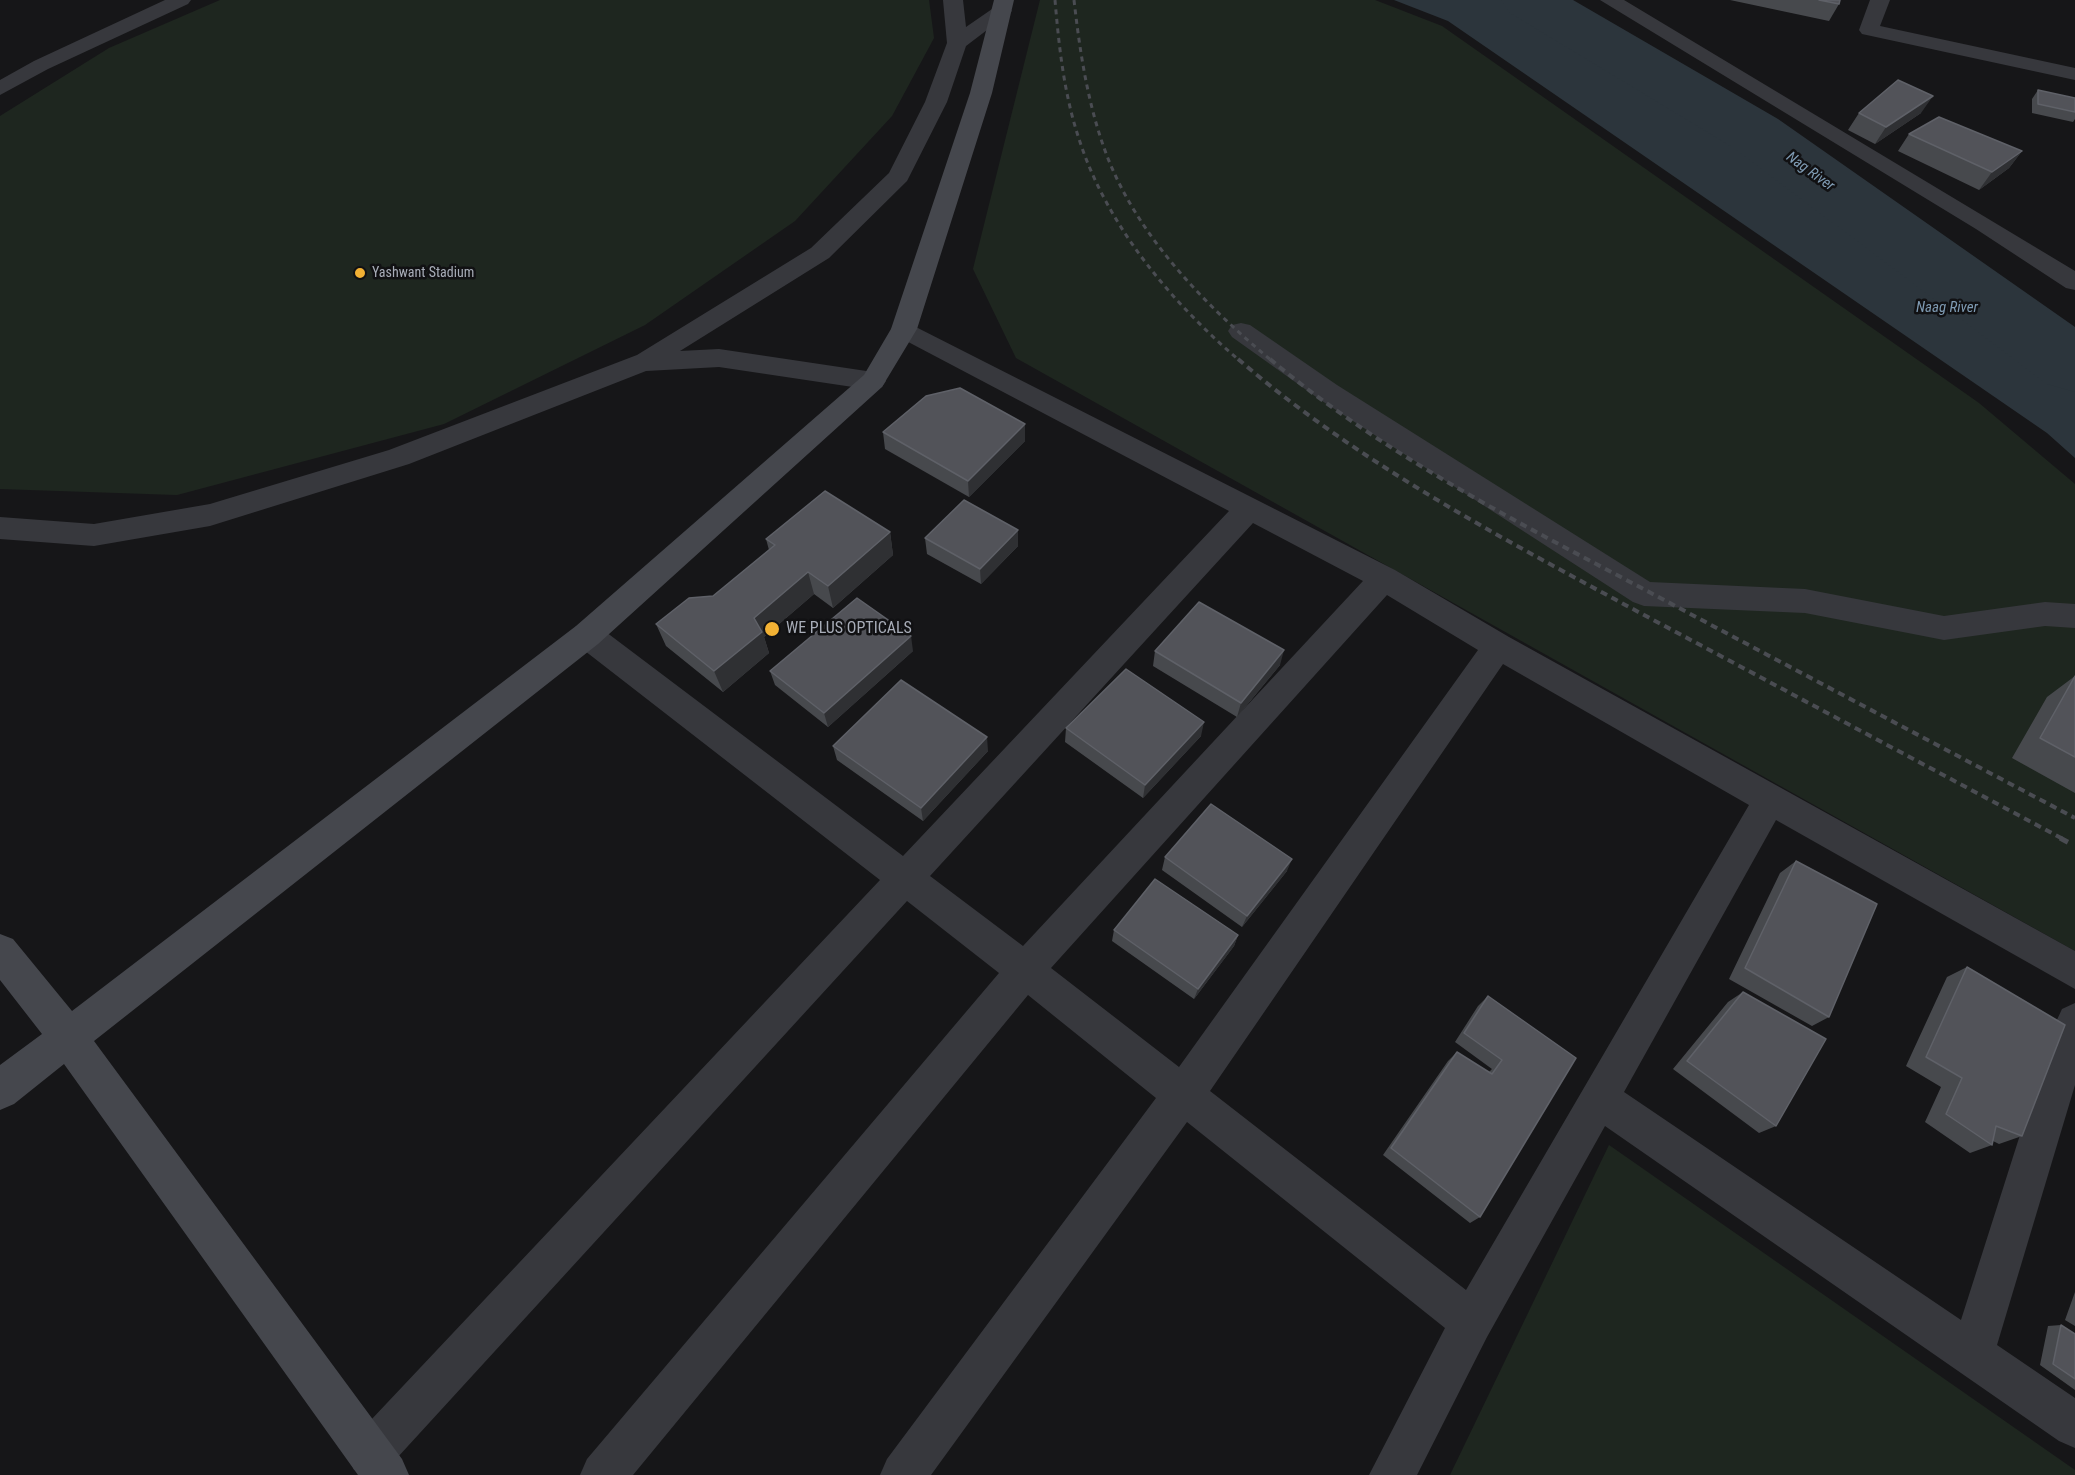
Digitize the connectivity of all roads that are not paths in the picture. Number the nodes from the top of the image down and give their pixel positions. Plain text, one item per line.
1 (181, 0) edge
2 (953, 0) edge
3 (1610, 0) edge
4 (1880, 0) edge
5 (1003, 6) edge
6 (957, 43) junction
7 (2075, 74) edge
8 (0, 89) edge
9 (2075, 282) edge
10 (904, 329) junction
11 (1241, 331) dead end
12 (643, 362) junction
13 (873, 381) junction
14 (1248, 509) junction
15 (0, 528) edge
16 (1384, 578) junction
17 (2075, 616) edge
18 (586, 635) junction
19 (1498, 646) junction
20 (1770, 799) junction
21 (905, 878) junction
22 (0, 951) edge
23 (1025, 970) junction
24 (2075, 971) edge
25 (2075, 1022) edge
26 (69, 1038) junction
27 (0, 1090) edge
28 (1183, 1095) junction
29 (1600, 1099) junction
30 (1472, 1322) junction
31 (1972, 1354) junction
32 (2075, 1425) edge
33 (378, 1464) edge
34 (603, 1475) edge
35 (903, 1475) edge
36 (1392, 1475) edge

1 - 8 street
2 - 6 street
3 - 9 street
4 - 7 street
5 - 6 street
5 - 10 street
6 - 12 street
10 - 13 street
10 - 14 street
11 - 17 street
12 - 13 street
12 - 15 street
13 - 18 street
14 - 16 street
14 - 21 street
16 - 19 street
16 - 23 street
18 - 21 street
18 - 26 street
19 - 20 street
19 - 28 street
20 - 24 street
20 - 29 street
21 - 23 street
21 - 33 street
22 - 26 street
23 - 28 street
23 - 34 street
25 - 31 street
26 - 27 street
26 - 33 street
28 - 30 street
28 - 35 street
29 - 30 street
29 - 31 street
30 - 36 street
31 - 32 street

